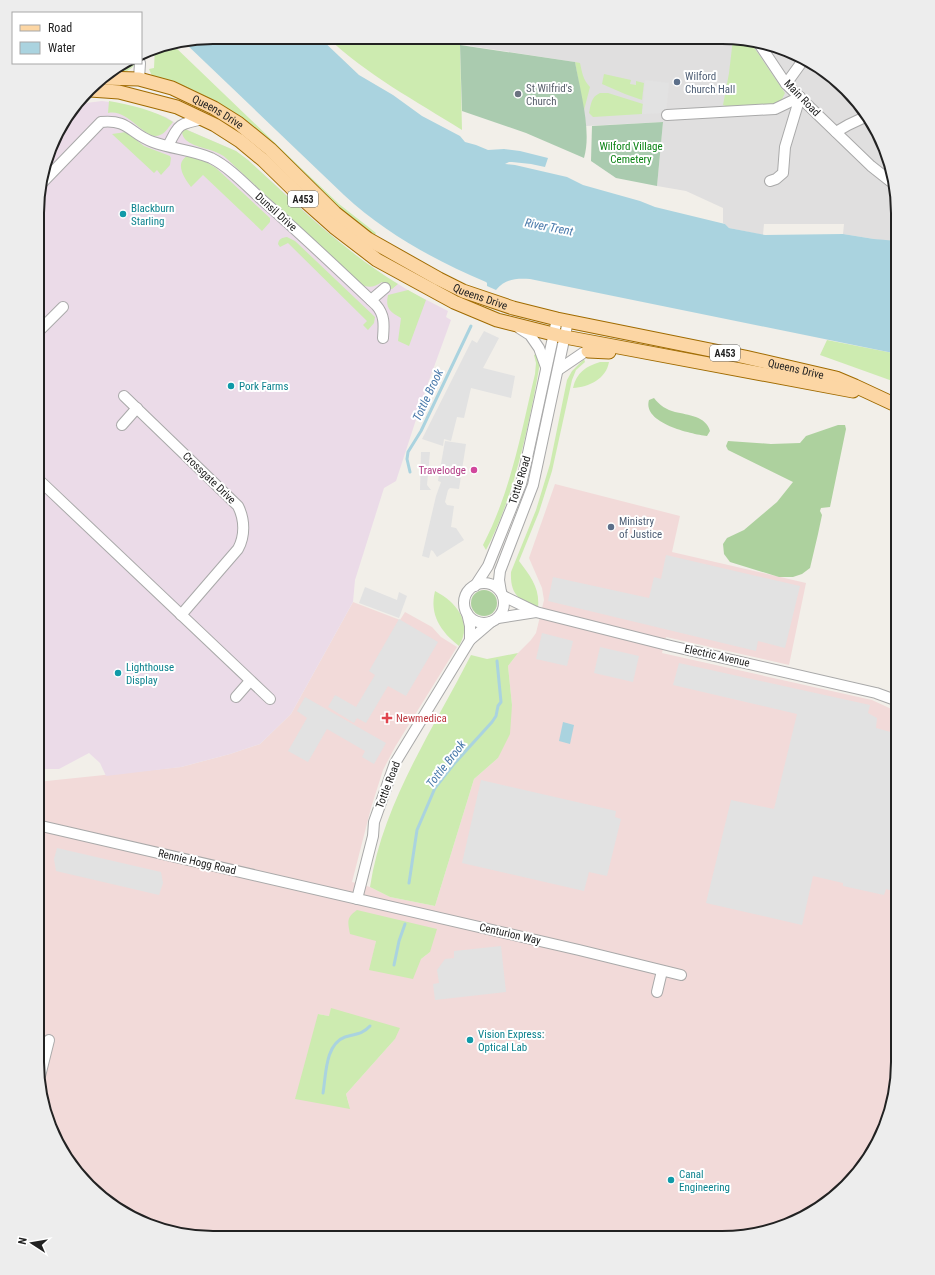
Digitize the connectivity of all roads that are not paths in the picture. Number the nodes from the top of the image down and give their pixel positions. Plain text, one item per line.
1 (763, 49) edge
2 (140, 64) edge
3 (801, 64) edge
4 (111, 78) edge
5 (139, 79) junction
6 (786, 84) junction
7 (97, 91) edge
8 (800, 97) junction
9 (167, 104) junction
10 (667, 115) dead end
11 (203, 119) junction
12 (862, 119) edge
13 (836, 132) junction
14 (168, 146) junction
15 (48, 177) edge
16 (887, 178) edge
17 (770, 181) dead end
18 (385, 288) dead end
19 (371, 300) junction
20 (63, 307) dead end
21 (563, 320) junction
22 (514, 324) junction
23 (44, 326) edge
24 (559, 336) junction
25 (383, 338) dead end
26 (588, 352) joint
27 (658, 354) junction
28 (546, 367) junction
29 (558, 370) junction
30 (124, 396) dead end
31 (878, 397) junction
32 (891, 403) edge
33 (137, 408) junction
34 (122, 425) dead end
35 (44, 485) edge
36 (474, 586) junction
37 (502, 594) junction
38 (536, 612) junction
39 (467, 613) junction
40 (181, 615) junction
41 (495, 620) junction
42 (470, 640) junction
43 (250, 681) junction
44 (236, 697) dead end
45 (891, 698) edge
46 (270, 699) dead end
47 (44, 828) edge
48 (357, 899) junction
49 (662, 971) junction
50 (681, 975) dead end
51 (657, 992) dead end
52 (49, 1040) dead end
53 (44, 1060) edge

1 - 6 street, Main Road
2 - 5 street
3 - 6 street
4 - 5 main road, Queens Drive / A453
5 - 9 main road, Queens Drive / A453
5 - 21 main road, Queens Drive / A453
6 - 8 street, Main Road
7 - 9 main road, Queens Drive / A453
8 - 10 street
8 - 13 street, Main Road
8 - 17 street
9 - 11 main road, Queens Drive / A453
11 - 14 street
11 - 22 main road, Queens Drive / A453
12 - 13 street
13 - 16 street, Main Road
14 - 15 street, Dunsil Drive
14 - 19 street, Dunsil Drive
18 - 19 street
19 - 25 street, Dunsil Drive
20 - 23 street
21 - 24 street, Tottle Road
21 - 31 main road, Queens Drive / A453
22 - 24 main road, Queens Drive / A453
22 - 28 street
24 - 27 main road, Queens Drive / A453
24 - 28 street, Tottle Road
24 - 29 street, Tottle Road
26 - 27 main road, A453
26 - 29 street
27 - 31 main road, Queens Drive / A453
28 - 36 street, Tottle Road
29 - 37 street, Tottle Road
30 - 33 street, Crossgate Drive
31 - 32 main road, Queens Drive / A453
33 - 34 street
33 - 40 street, Crossgate Drive
35 - 40 street
36 - 37 street
36 - 39 street
37 - 38 street, Electric Avenue
37 - 41 street
38 - 41 street, Electric Avenue
38 - 45 street, Electric Avenue
39 - 41 street
39 - 42 street
40 - 43 street
41 - 42 street, Tottle Road
42 - 48 street, Tottle Road
43 - 44 street
43 - 46 street
47 - 48 street, Rennie Hogg Road
48 - 49 street, Centurion Way
49 - 50 street, Centurion Way
49 - 51 street
52 - 53 street

